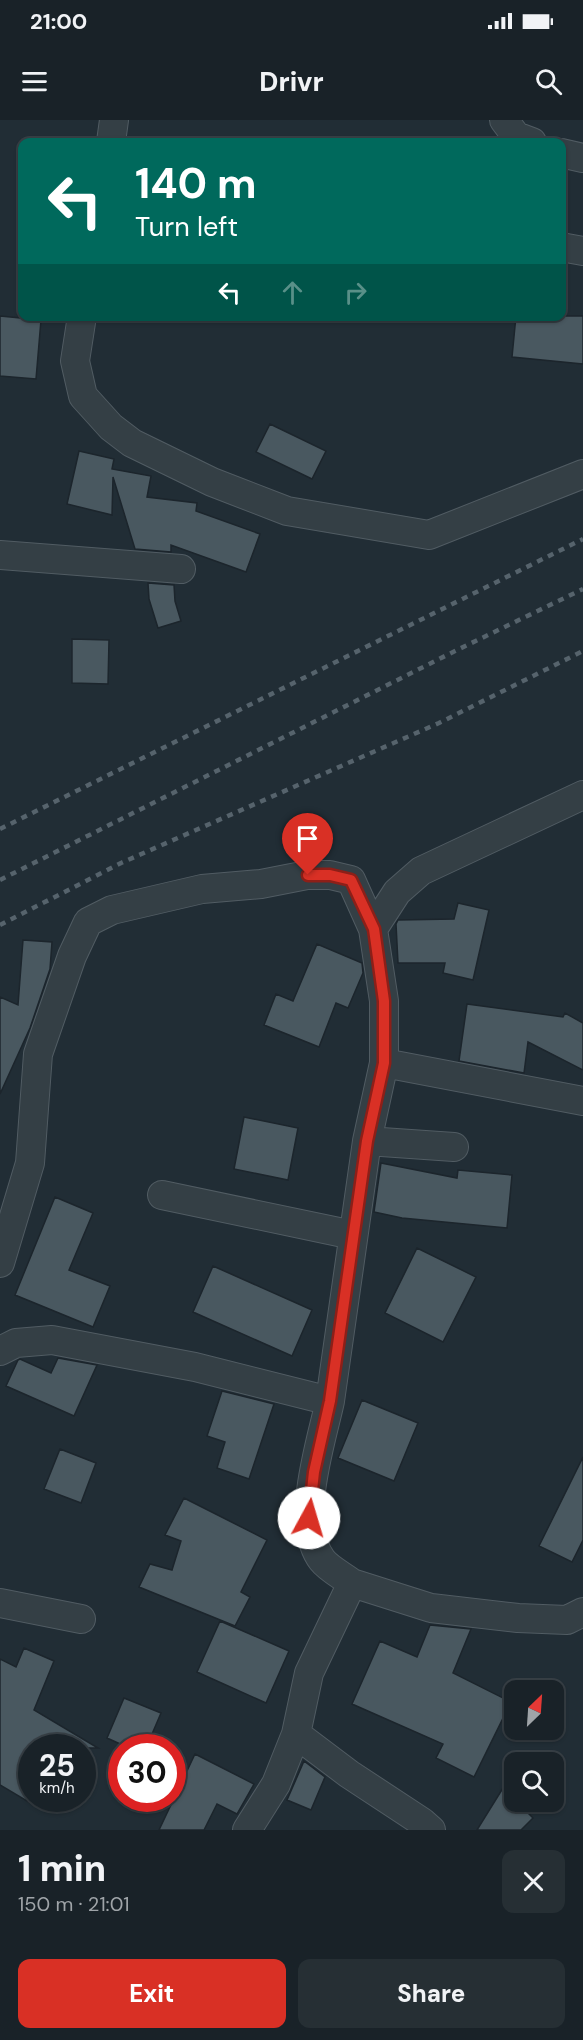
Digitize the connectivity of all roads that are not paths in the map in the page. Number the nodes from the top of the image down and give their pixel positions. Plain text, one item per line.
1 (114, 120) edge
2 (504, 120) edge
3 (112, 138) edge
4 (521, 138) edge
5 (566, 154) edge
6 (583, 158) edge
7 (566, 248) edge
8 (583, 251) edge
9 (81, 321) edge
10 (583, 474) edge
11 (0, 555) edge
12 (181, 569) dead end
13 (583, 795) edge
14 (374, 929) junction
15 (384, 1063) junction
16 (583, 1101) edge
17 (367, 1141) junction
18 (454, 1147) dead end
19 (162, 1195) dead end
20 (353, 1235) junction
21 (0, 1263) edge
22 (0, 1352) edge
23 (330, 1401) junction
24 (352, 1582) junction
25 (0, 1602) edge
26 (583, 1612) edge
27 (81, 1619) dead end
28 (296, 1734) junction
29 (247, 1830) edge
30 (430, 1830) edge

1 - 3 street
2 - 4 street
5 - 6 street
7 - 8 street
9 - 10 street
11 - 12 street
13 - 14 street
14 - 15 street
14 - 21 street
15 - 16 street
15 - 17 street
17 - 18 street
17 - 20 street
19 - 20 street
20 - 23 street
22 - 23 street
23 - 24 street
24 - 26 street
24 - 28 street
25 - 27 street
28 - 29 street
28 - 30 street

